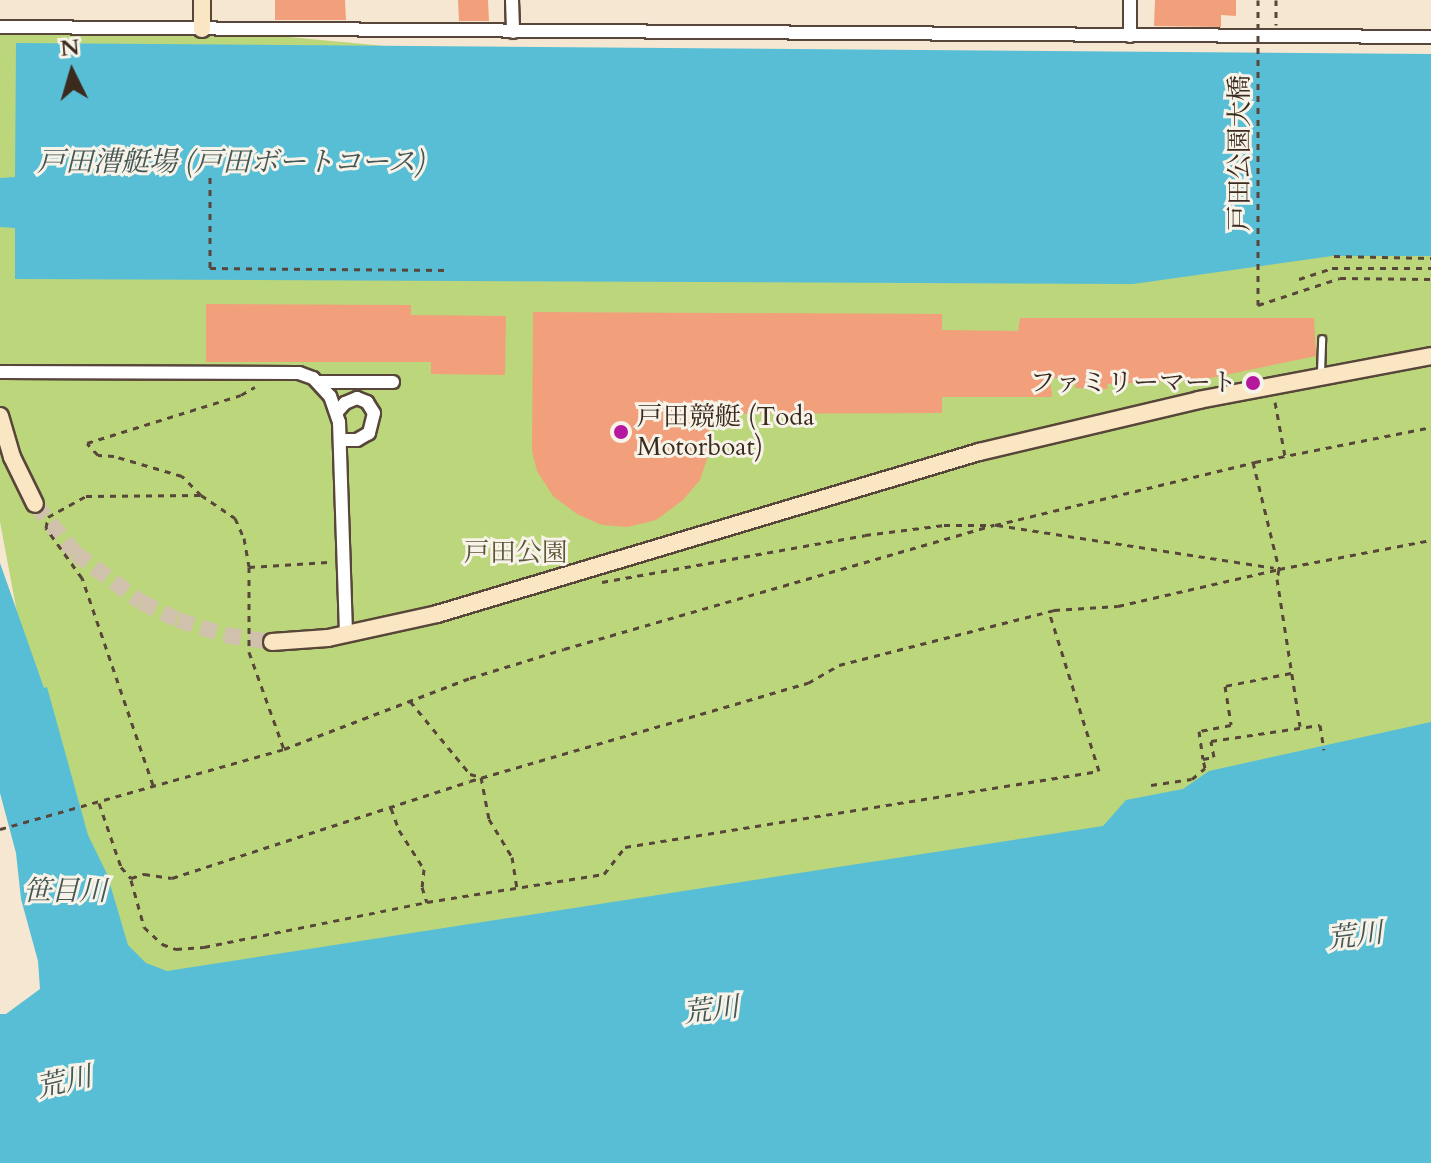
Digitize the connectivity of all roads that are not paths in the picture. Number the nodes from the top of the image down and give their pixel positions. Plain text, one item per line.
1 (202, 0) edge
2 (512, 0) edge
3 (1130, 0) edge
4 (0, 27) edge
5 (202, 29) junction
6 (513, 32) junction
7 (1130, 36) junction
8 (1431, 37) edge
9 (1322, 339) dead end
10 (1431, 356) edge
11 (0, 372) edge
12 (1321, 377) junction
13 (319, 382) junction
14 (393, 382) dead end
15 (337, 412) junction
16 (0, 416) edge
17 (340, 440) junction
18 (35, 504) tunnel mouth
19 (346, 635) junction
20 (272, 642) tunnel mouth

1 - 5 street
2 - 6 street
3 - 7 street
4 - 5 street
5 - 6 street
6 - 7 street
7 - 8 street
9 - 12 lane
10 - 12 street
11 - 13 street
12 - 19 street
13 - 14 street
13 - 15 street
15 - 17 street
15 - 17 street
16 - 18 street
17 - 19 street
19 - 20 street

